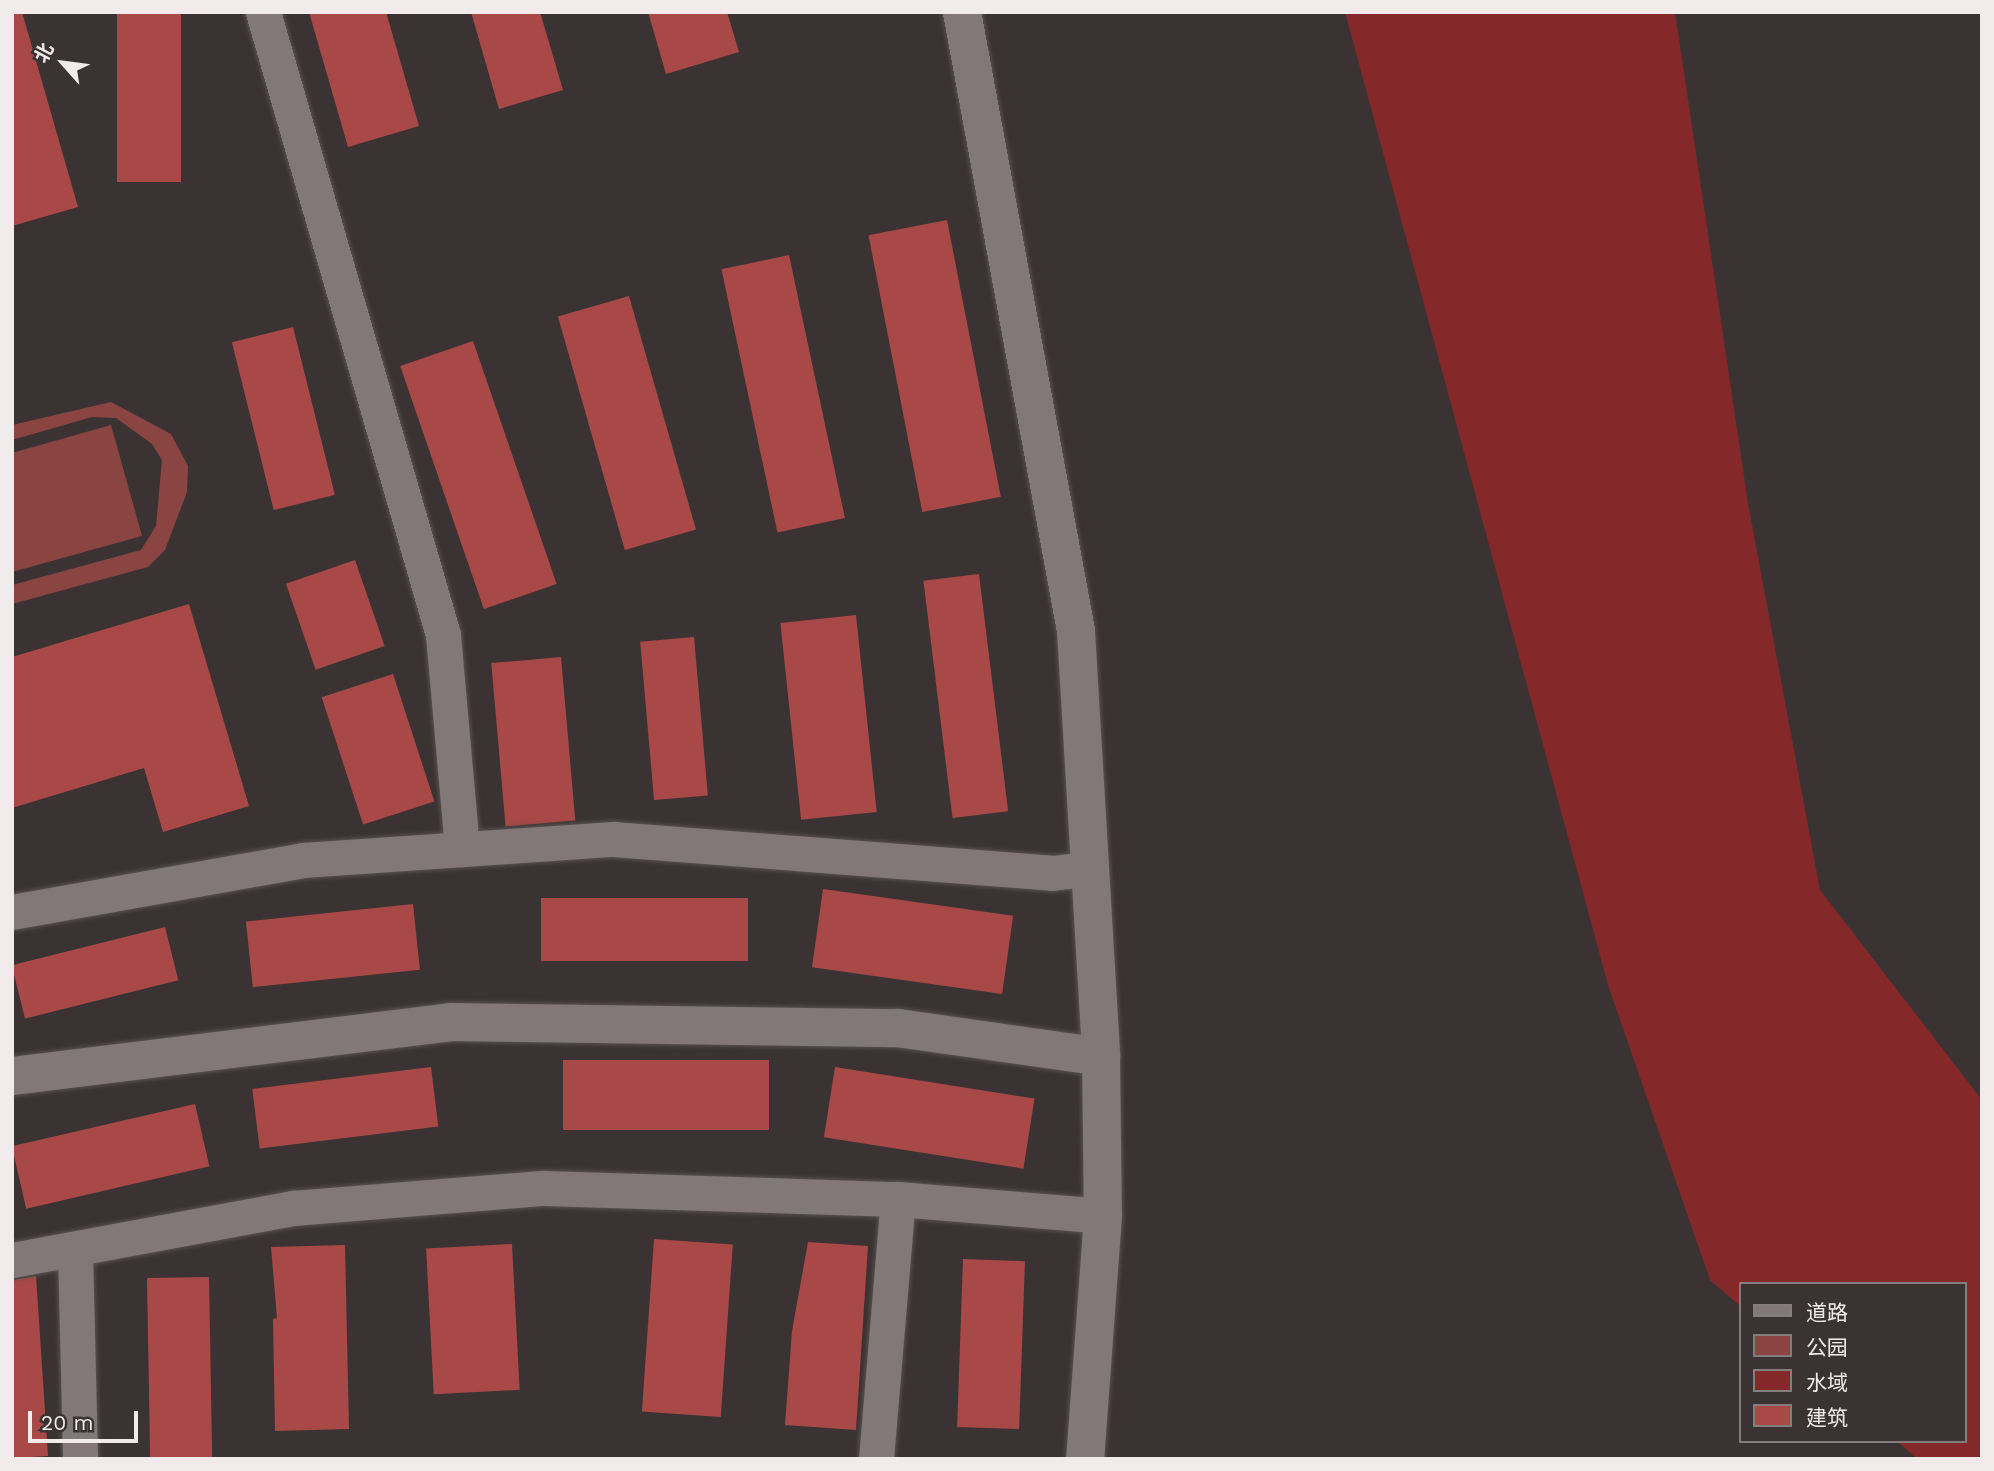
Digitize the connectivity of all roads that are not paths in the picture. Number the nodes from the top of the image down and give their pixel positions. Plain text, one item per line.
1 (262, 12) edge
2 (962, 12) edge
3 (462, 849) junction
4 (1090, 868) junction
5 (12, 912) edge
6 (1101, 1057) junction
7 (12, 1076) edge
8 (898, 1199) junction
9 (1103, 1216) junction
10 (75, 1251) junction
11 (12, 1260) edge
12 (80, 1459) edge
13 (876, 1459) edge
14 (1085, 1459) edge

1 - 3 street
2 - 4 street
3 - 4 street
3 - 5 street
4 - 6 street
6 - 7 street
6 - 9 street
8 - 9 street
8 - 10 street
8 - 13 street
9 - 14 street
10 - 11 street
10 - 12 street

